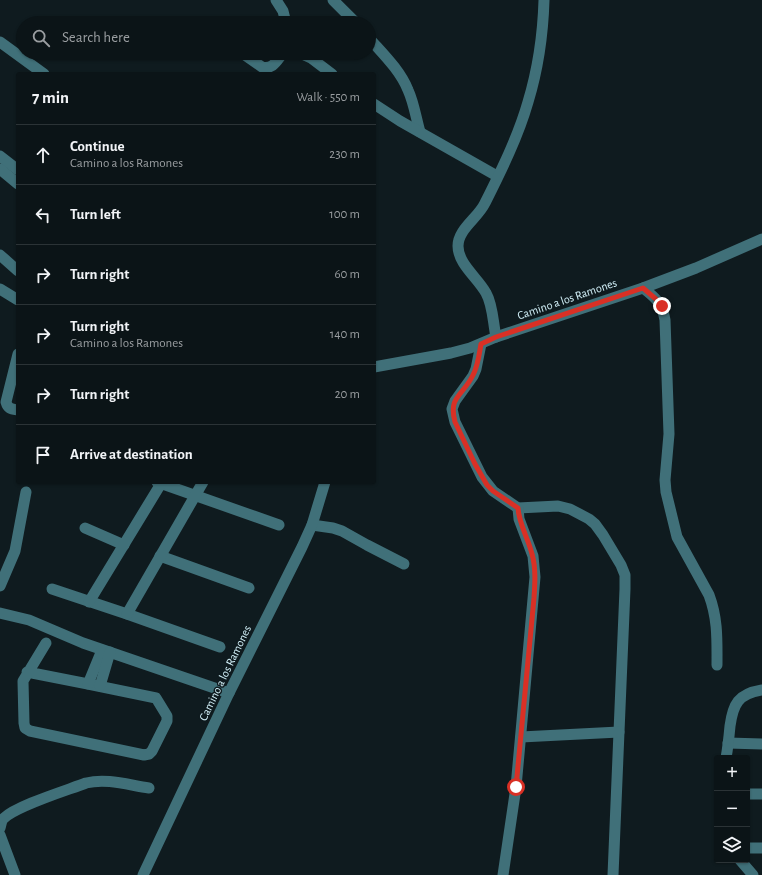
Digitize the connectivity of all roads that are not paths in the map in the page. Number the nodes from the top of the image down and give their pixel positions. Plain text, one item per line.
1 (276, 0) edge
2 (333, 0) edge
3 (544, 0) edge
4 (284, 16) edge
5 (349, 16) edge
6 (376, 46) edge
7 (2, 47) edge
8 (16, 56) edge
9 (22, 60) edge
10 (251, 60) edge
11 (278, 60) edge
12 (314, 60) edge
13 (41, 72) edge
14 (329, 72) edge
15 (376, 105) edge
16 (420, 132) junction
17 (0, 156) edge
18 (16, 168) edge
19 (0, 169) edge
20 (498, 176) junction
21 (16, 182) edge
22 (762, 239) edge
23 (0, 255) edge
24 (16, 269) edge
25 (643, 288) junction
26 (0, 289) edge
27 (16, 299) edge
28 (496, 337) junction
29 (475, 346) junction
30 (16, 362) edge
31 (376, 366) edge
32 (16, 410) edge
33 (159, 484) edge
34 (166, 484) edge
35 (202, 484) edge
36 (324, 484) edge
37 (26, 492) dead end
38 (196, 495) junction
39 (518, 508) junction
40 (279, 525) dead end
41 (312, 525) junction
42 (85, 528) dead end
43 (124, 545) junction
44 (160, 556) junction
45 (404, 564) dead end
46 (0, 586) edge
47 (249, 588) dead end
48 (52, 589) dead end
49 (89, 602) junction
50 (0, 613) edge
51 (127, 614) junction
52 (46, 644) dead end
53 (220, 647) dead end
54 (106, 651) junction
55 (717, 666) dead end
56 (27, 672) junction
57 (94, 685) junction
58 (762, 690) edge
59 (229, 693) junction
60 (619, 732) junction
61 (521, 737) junction
62 (728, 743) junction
63 (762, 744) edge
64 (726, 755) edge
65 (149, 788) dead end
66 (750, 794) edge
67 (762, 794) edge
68 (0, 828) edge
69 (0, 836) edge
70 (750, 848) edge
71 (762, 848) edge
72 (743, 863) edge
73 (15, 875) edge
74 (143, 875) edge
75 (502, 875) edge
76 (613, 875) edge
77 (753, 875) edge

1 - 4 street
2 - 5 street
3 - 20 street
6 - 16 street
7 - 8 street
9 - 13 street
10 - 11 street
12 - 14 street
15 - 16 street
16 - 20 street
17 - 18 street
19 - 21 street
20 - 28 street
22 - 25 street, Camino a los Ramones
23 - 24 street
25 - 28 street, Camino a los Ramones
25 - 55 street
26 - 27 street
28 - 29 street, Camino a los Ramones
29 - 31 street, Camino a los Ramones
29 - 39 street
30 - 32 street
33 - 43 street
34 - 38 street
35 - 38 street
36 - 41 street, Camino a los Ramones
37 - 46 street
38 - 40 street
38 - 44 street
39 - 60 street
39 - 61 street
41 - 45 street
41 - 59 street, Camino a los Ramones
42 - 43 street
43 - 49 street
44 - 47 street
44 - 51 street
48 - 49 street
49 - 51 street
50 - 54 street
51 - 53 street
52 - 56 street
54 - 57 street
54 - 59 street
56 - 57 street
56 - 57 street
58 - 62 street
59 - 74 street, Camino a los Ramones
60 - 61 street
60 - 76 street
61 - 75 street
62 - 63 street
62 - 64 street
65 - 68 street
66 - 67 street
69 - 73 street
70 - 71 street
72 - 77 street

